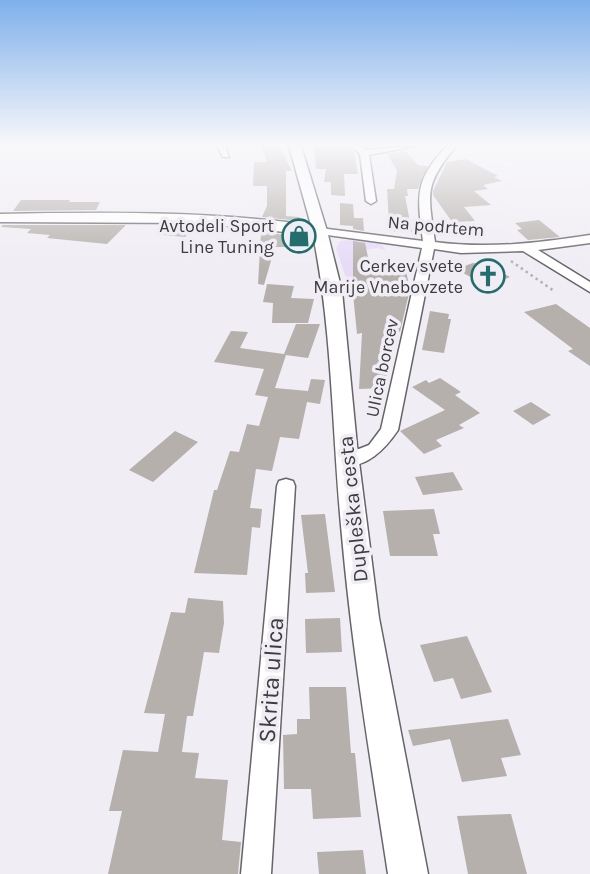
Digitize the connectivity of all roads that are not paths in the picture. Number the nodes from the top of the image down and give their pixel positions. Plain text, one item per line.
1 (307, 187) edge
2 (368, 187) edge
3 (425, 187) edge
4 (371, 201) dead end
5 (0, 218) edge
6 (320, 231) junction
7 (590, 239) edge
8 (429, 245) junction
9 (525, 247) junction
10 (590, 288) edge
11 (347, 460) junction
12 (286, 486) dead end
13 (256, 874) edge
14 (408, 874) edge

1 - 6 street, Dupleška cesta
2 - 4 street
3 - 8 street, Ulica borcev
5 - 6 street
6 - 8 street, Na podrtem
6 - 11 street, Dupleška cesta
7 - 9 street, Na podrtem
8 - 9 street, Na podrtem
8 - 11 street, Ulica borcev
9 - 10 street
11 - 14 street, Dupleška cesta
12 - 13 street, Skrita ulica

